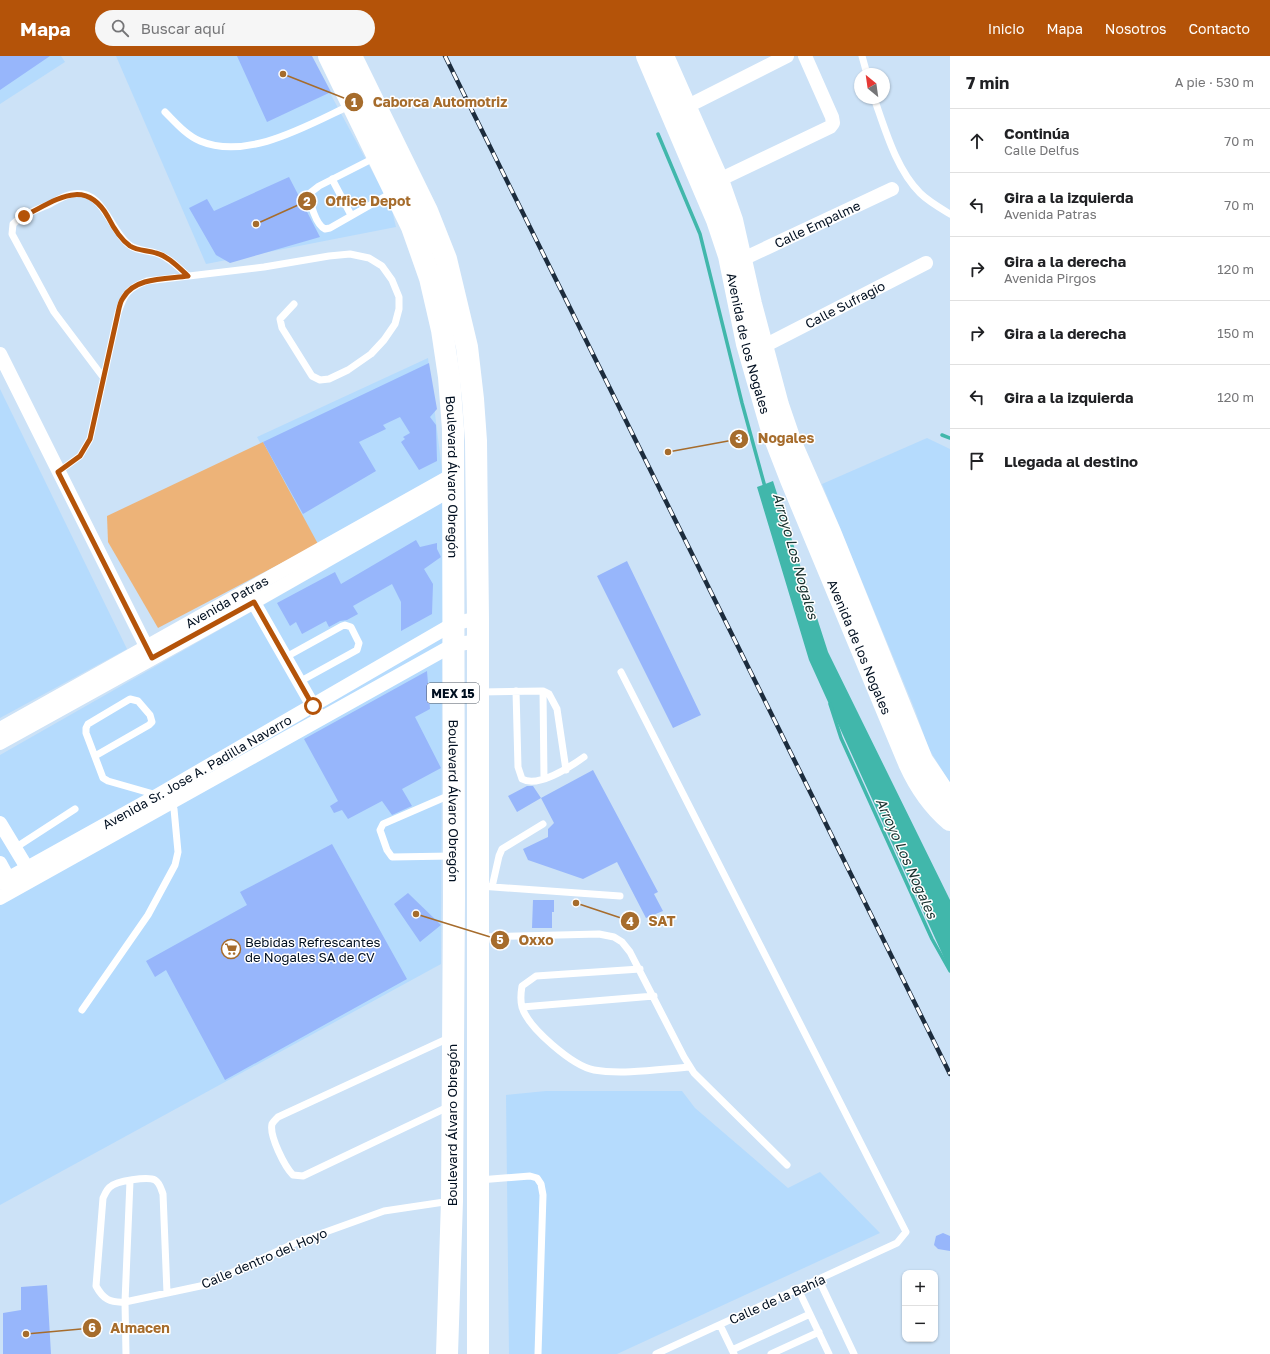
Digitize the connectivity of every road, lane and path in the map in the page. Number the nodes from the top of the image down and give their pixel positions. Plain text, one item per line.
1 (329, 56) edge
2 (351, 56) edge
3 (646, 56) edge
4 (664, 56) edge
5 (787, 56) edge
6 (804, 56) edge
7 (862, 56) edge
8 (865, 68) edge
9 (353, 104) junction
10 (876, 104) edge
11 (686, 107) junction
12 (165, 112) dead end
13 (378, 156) junction
14 (332, 179) junction
15 (719, 180) junction
16 (892, 189) dead end
17 (395, 191) junction
18 (950, 214) edge
19 (351, 215) junction
20 (743, 260) junction
21 (926, 263) dead end
22 (188, 276) junction
23 (294, 304) dead end
24 (764, 346) junction
25 (1, 359) edge
26 (103, 377) junction
27 (58, 472) junction
28 (454, 481) junction
29 (251, 596) junction
30 (478, 618) junction
31 (453, 635) junction
32 (478, 641) junction
33 (149, 653) junction
34 (286, 658) junction
35 (621, 672) dead end
36 (299, 682) junction
37 (516, 691) junction
38 (543, 691) junction
39 (478, 692) junction
40 (313, 706) junction
41 (320, 719) junction
42 (0, 729) edge
43 (0, 743) edge
44 (95, 756) junction
45 (584, 758) dead end
46 (566, 770) junction
47 (544, 778) junction
48 (454, 793) junction
49 (158, 795) junction
50 (478, 798) junction
51 (950, 800) edge
52 (172, 802) junction
53 (75, 810) dead end
54 (950, 821) edge
55 (0, 823) edge
56 (543, 824) dead end
57 (15, 848) junction
58 (453, 856) junction
59 (0, 863) edge
60 (31, 874) junction
61 (8, 884) edge
62 (485, 886) junction
63 (620, 896) dead end
64 (0, 898) edge
65 (478, 930) junction
66 (640, 968) junction
67 (654, 996) junction
68 (522, 1007) junction
69 (82, 1010) dead end
70 (452, 1036) junction
71 (690, 1067) junction
72 (453, 1104) junction
73 (786, 1165) dead end
74 (477, 1180) junction
75 (130, 1181) junction
76 (452, 1201) junction
77 (820, 1280) junction
78 (798, 1290) junction
79 (168, 1293) junction
80 (125, 1302) junction
81 (810, 1314) junction
82 (720, 1325) junction
83 (818, 1332) junction
84 (733, 1352) edge
85 (126, 1354) edge
86 (447, 1354) edge
87 (478, 1354) edge
88 (538, 1354) edge
89 (656, 1354) edge
90 (771, 1354) edge
91 (829, 1354) edge
92 (854, 1354) edge

1 - 9 highway, Boulevard Álvaro Obregón / MEX 15
2 - 30 highway, Boulevard Álvaro Obregón / MEX 15
3 - 54 main road, Avenida de los Nogales
4 - 11 main road, Avenida de los Nogales
5 - 11 street
6 - 15 street
7 - 8 lane
9 - 12 lane
9 - 13 highway, Boulevard Álvaro Obregón / MEX 15
10 - 18 lane
11 - 15 main road, Avenida de los Nogales
13 - 14 lane
13 - 17 highway, Boulevard Álvaro Obregón / MEX 15
14 - 19 lane
14 - 19 lane
15 - 20 main road, Avenida de los Nogales
16 - 20 street, Calle Empalme
17 - 19 lane
17 - 28 highway, Boulevard Álvaro Obregón / MEX 15
20 - 24 main road, Avenida de los Nogales
21 - 24 street, Calle Sufragio
22 - 23 lane
22 - 26 lane
22 - 26 lane
24 - 51 main road, Avenida de los Nogales
25 - 27 street
26 - 27 lane
27 - 33 street
28 - 29 street, Avenida Patras
28 - 31 highway, Boulevard Álvaro Obregón / MEX 15
29 - 33 street, Avenida Patras
29 - 34 street
30 - 31 street, Avenida Sr. Jose A. Padilla Navarro
30 - 32 highway, Boulevard Álvaro Obregón / MEX 15
31 - 32 street, Avenida Sr. Jose A. Padilla Navarro
31 - 40 street, Avenida Sr. Jose A. Padilla Navarro
31 - 41 street, Avenida Sr. Jose A. Padilla Navarro
31 - 48 highway, Boulevard Álvaro Obregón / MEX 15
32 - 39 highway, Boulevard Álvaro Obregón / MEX 15
33 - 42 street, Avenida Patras
33 - 43 street, Avenida Patras
34 - 36 street
34 - 36 lane
35 - 77 lane, Calle de la Bahía
36 - 40 street
37 - 38 lane
37 - 39 lane
37 - 47 lane
38 - 46 lane
38 - 47 lane
39 - 50 highway, Boulevard Álvaro Obregón / MEX 15
40 - 41 street
40 - 49 street, Avenida Sr. Jose A. Padilla Navarro
41 - 52 street, Avenida Sr. Jose A. Padilla Navarro
44 - 44 lane
44 - 49 lane
45 - 46 lane
46 - 47 lane
48 - 58 highway, Boulevard Álvaro Obregón / MEX 15
48 - 58 lane
49 - 52 lane
49 - 60 street, Avenida Sr. Jose A. Padilla Navarro
50 - 58 highway
50 - 62 highway, Boulevard Álvaro Obregón / MEX 15
52 - 60 street, Avenida Sr. Jose A. Padilla Navarro
52 - 69 lane
53 - 57 lane
55 - 57 street
56 - 62 lane
57 - 60 street
58 - 65 highway
58 - 70 highway, Boulevard Álvaro Obregón / MEX 15
59 - 61 street
60 - 61 street, Avenida Sr. Jose A. Padilla Navarro
61 - 64 street, Avenida Sr. Jose A. Padilla Navarro
62 - 63 lane
62 - 65 highway, Boulevard Álvaro Obregón / MEX 15
65 - 66 lane
65 - 74 highway, Boulevard Álvaro Obregón / MEX 15
66 - 67 lane
66 - 68 lane
67 - 68 lane
67 - 71 lane
68 - 71 lane
70 - 72 highway, Boulevard Álvaro Obregón / MEX 15
70 - 72 lane
71 - 73 lane
72 - 76 highway, Boulevard Álvaro Obregón / MEX 15
74 - 87 highway, Boulevard Álvaro Obregón / MEX 15
74 - 88 lane
75 - 79 lane
75 - 80 lane
75 - 80 lane
76 - 79 lane, Calle dentro del Hoyo
76 - 86 highway, Boulevard Álvaro Obregón / MEX 15
77 - 78 lane, Calle de la Bahía
77 - 92 lane
78 - 81 lane
78 - 82 lane, Calle de la Bahía
79 - 80 lane, Calle dentro del Hoyo
80 - 85 lane
81 - 83 lane
81 - 84 lane
82 - 84 lane
82 - 89 lane, Calle de la Bahía
83 - 90 lane
83 - 91 lane

